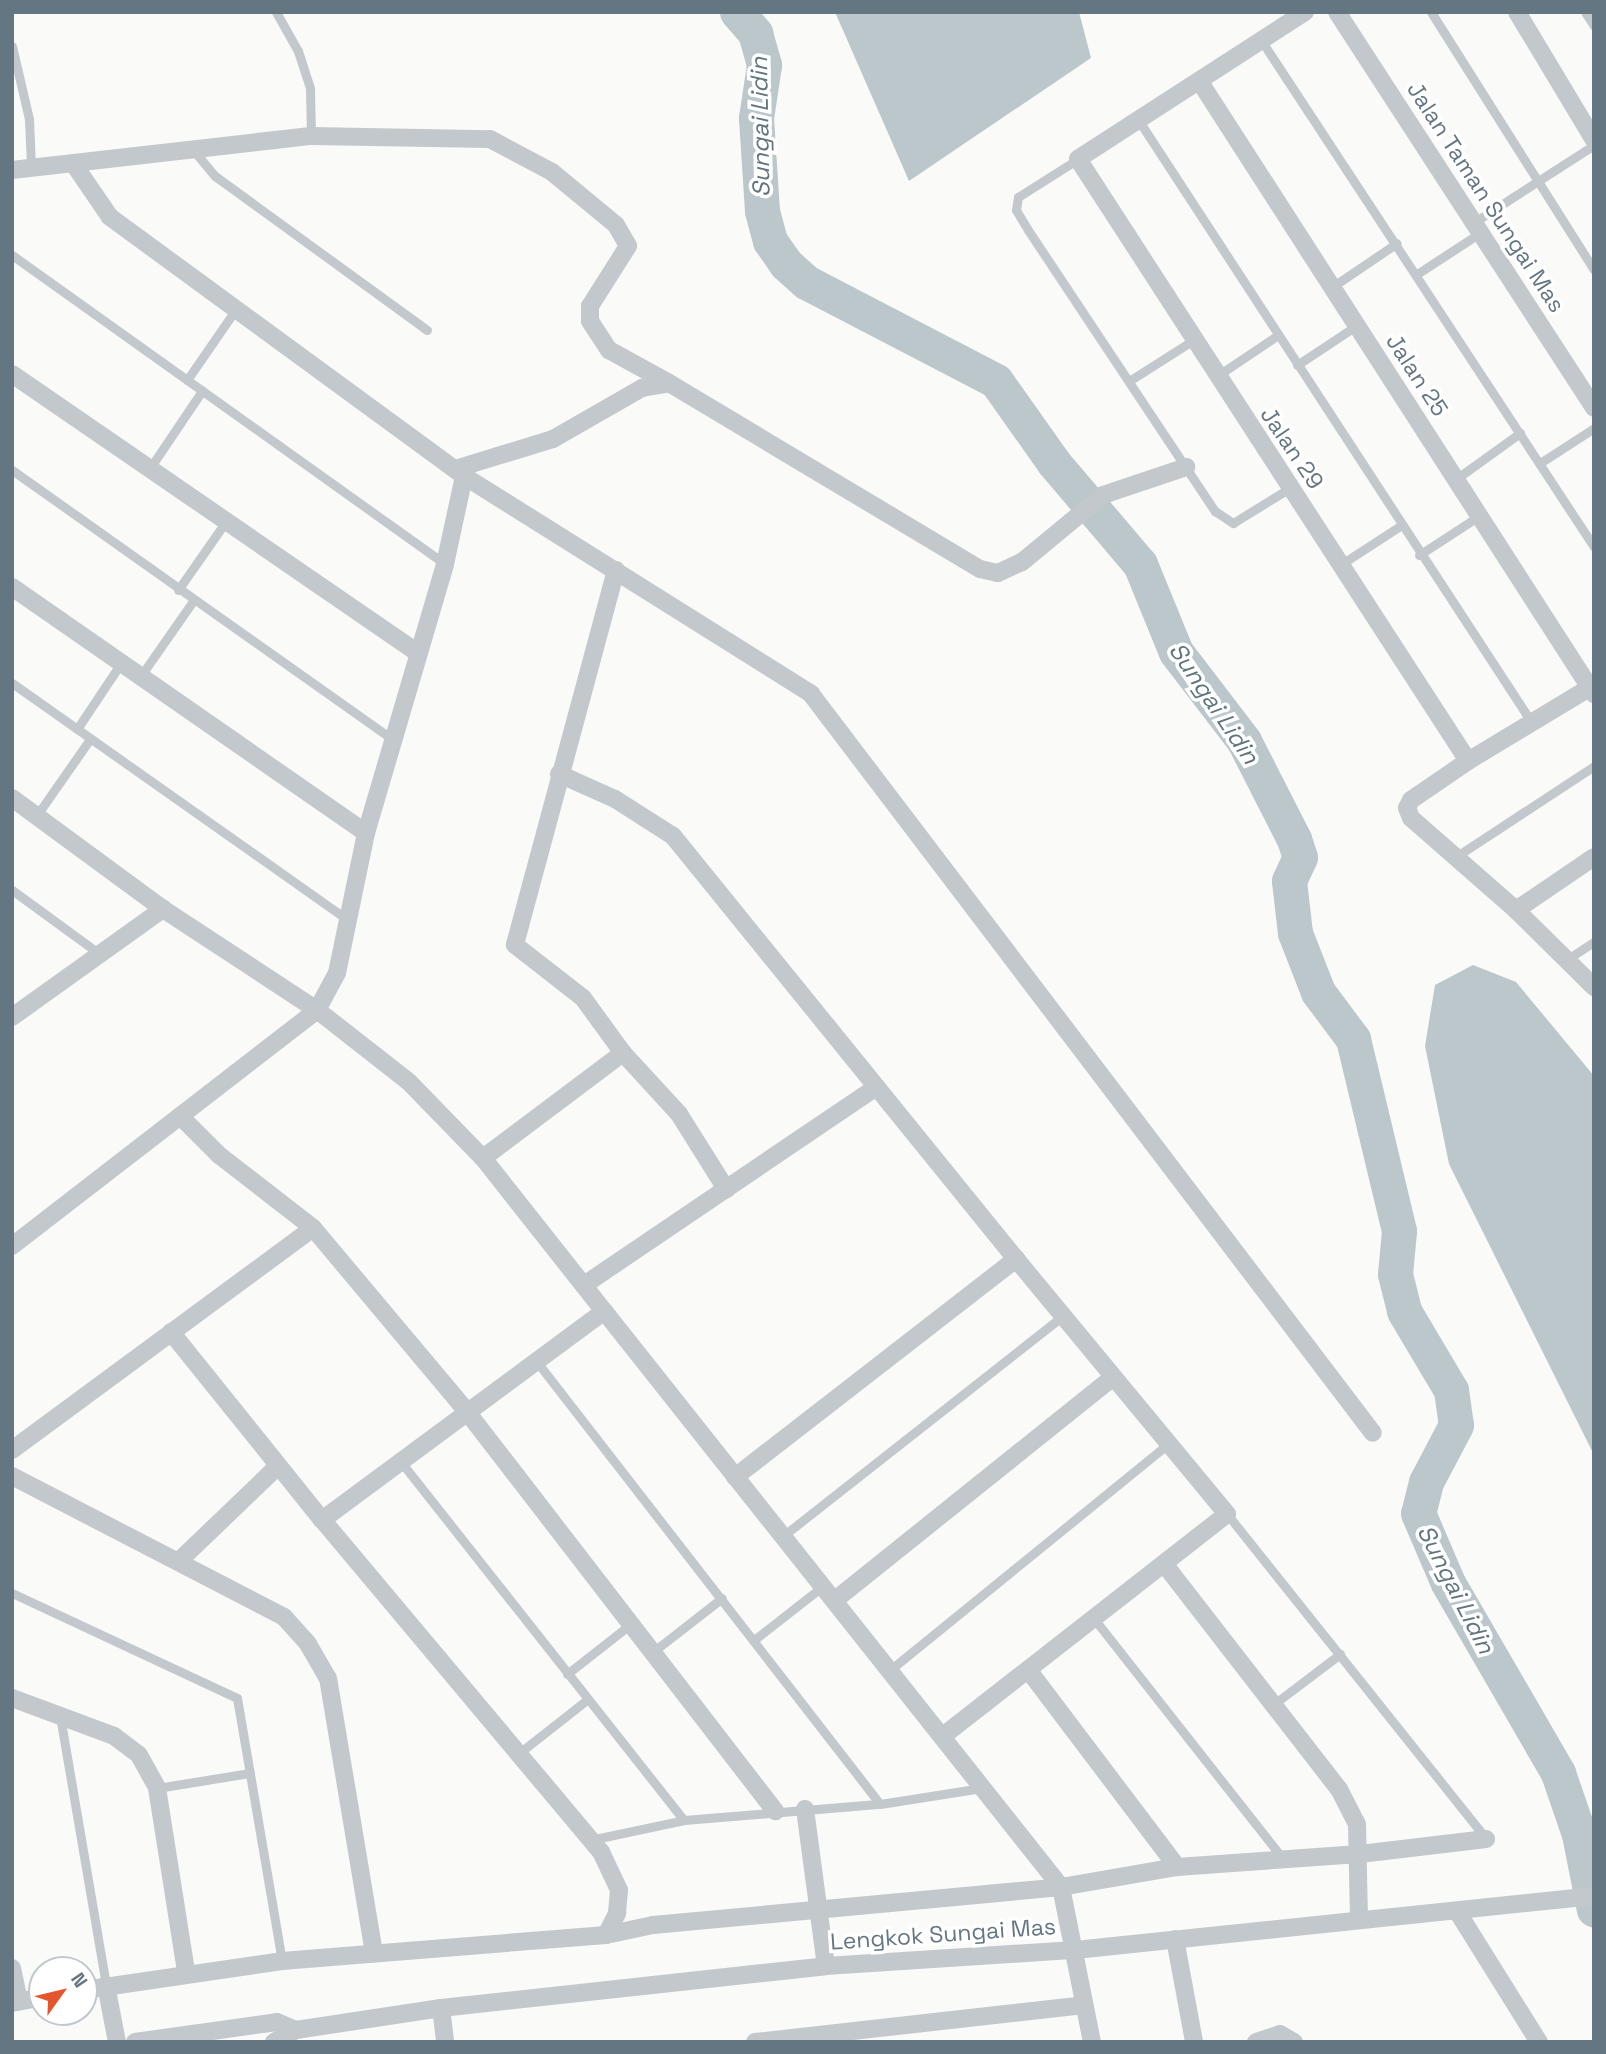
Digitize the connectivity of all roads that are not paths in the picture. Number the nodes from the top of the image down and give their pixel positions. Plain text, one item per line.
1 (276, 12) edge
2 (1305, 12) edge
3 (1337, 12) edge
4 (1431, 12) edge
5 (1517, 12) edge
6 (1585, 12) edge
7 (1594, 26) edge
8 (1261, 40) junction
9 (12, 46) edge
10 (1200, 82) junction
11 (1139, 121) junction
12 (311, 136) junction
13 (1594, 142) edge
14 (194, 151) junction
15 (1077, 159) junction
16 (73, 163) junction
17 (31, 166) junction
18 (12, 170) edge
19 (1536, 182) junction
20 (1477, 228) junction
21 (1397, 243) junction
22 (12, 255) edge
23 (1594, 270) edge
24 (1416, 274) junction
25 (1332, 287) junction
26 (236, 309) junction
27 (1356, 326) junction
28 (427, 330) dead end
29 (1278, 335) junction
30 (1192, 341) junction
31 (1297, 365) junction
32 (1216, 377) junction
33 (187, 380) junction
34 (15, 381) edge
35 (1129, 381) junction
36 (669, 383) junction
37 (202, 391) junction
38 (1594, 408) edge
39 (1594, 428) edge
40 (1520, 433) junction
41 (1541, 463) junction
42 (1186, 467) junction
43 (12, 470) edge
44 (148, 471) junction
45 (460, 472) junction
46 (1456, 479) junction
47 (1290, 488) junction
48 (1479, 516) junction
49 (224, 524) junction
50 (1400, 526) junction
51 (1594, 547) edge
52 (1419, 555) junction
53 (445, 564) junction
54 (1340, 565) junction
55 (616, 570) junction
56 (12, 587) edge
57 (178, 590) junction
58 (193, 601) junction
59 (418, 653) junction
60 (121, 663) junction
61 (140, 677) junction
62 (12, 683) edge
63 (1592, 689) edge
64 (1532, 723) junction
65 (77, 729) junction
66 (90, 738) junction
67 (396, 741) junction
68 (1468, 761) junction
69 (1594, 766) edge
70 (559, 774) junction
71 (12, 798) edge
72 (37, 815) junction
73 (366, 833) junction
74 (1457, 856) junction
75 (1594, 857) edge
76 (12, 890) edge
77 (163, 909) junction
78 (1516, 910) junction
79 (347, 919) junction
80 (1594, 942) edge
81 (101, 955) junction
82 (1566, 960) junction
83 (1594, 987) edge
84 (15, 1010) edge
85 (317, 1010) junction
86 (623, 1053) junction
87 (876, 1087) junction
88 (180, 1116) junction
89 (483, 1158) junction
90 (726, 1189) junction
91 (313, 1228) junction
92 (12, 1246) edge
93 (1016, 1259) junction
94 (584, 1285) junction
95 (604, 1311) junction
96 (1063, 1316) junction
97 (171, 1332) junction
98 (537, 1362) junction
99 (1112, 1378) junction
100 (468, 1413) junction
101 (1373, 1433) dead end
102 (1167, 1445) junction
103 (12, 1450) edge
104 (401, 1461) junction
105 (278, 1466) junction
106 (12, 1476) edge
107 (735, 1476) junction
108 (1227, 1514) junction
109 (322, 1520) junction
110 (783, 1536) junction
111 (180, 1560) junction
112 (1165, 1566) junction
113 (823, 1586) junction
114 (12, 1593) edge
115 (722, 1598) junction
116 (835, 1600) junction
117 (1096, 1620) junction
118 (632, 1623) junction
119 (754, 1640) junction
120 (654, 1651) junction
121 (1340, 1654) junction
122 (890, 1670) junction
123 (1029, 1671) junction
124 (567, 1674) junction
125 (12, 1698) edge
126 (588, 1699) junction
127 (1274, 1704) junction
128 (60, 1716) junction
129 (943, 1736) junction
130 (518, 1754) junction
131 (250, 1773) junction
132 (157, 1788) junction
133 (983, 1788) junction
134 (880, 1804) junction
135 (805, 1809) junction
136 (775, 1811) junction
137 (684, 1820) junction
138 (1486, 1839) joint
139 (590, 1840) junction
140 (1360, 1854) junction
141 (1283, 1859) junction
142 (1177, 1867) junction
143 (1061, 1887) junction
144 (1594, 1896) edge
145 (821, 1910) junction
146 (1457, 1911) junction
147 (1359, 1919) junction
148 (606, 1935) junction
149 (1175, 1939) junction
150 (1075, 1950) junction
151 (374, 1953) junction
152 (282, 1961) junction
153 (826, 1966) junction
154 (12, 1968) edge
155 (186, 1972) junction
156 (106, 1985) junction
157 (98, 1987) edge
158 (16, 2002) edge
159 (1084, 2005) junction
160 (441, 2008) junction
161 (261, 2024) junction
162 (296, 2030) junction
163 (761, 2041) edge
164 (117, 2042) edge
165 (135, 2042) edge
166 (265, 2042) edge
167 (274, 2042) edge
168 (444, 2042) edge
169 (755, 2042) edge
170 (1092, 2042) edge
171 (1194, 2042) edge
172 (1256, 2042) edge
173 (1294, 2042) edge
174 (1539, 2042) edge

1 - 12 lane
2 - 8 street
3 - 20 street, Jalan Taman Sungai Mas
4 - 19 lane
5 - 13 street
6 - 7 lane
8 - 10 street
8 - 21 lane
9 - 17 lane
10 - 11 street
10 - 25 street, Jalan 25
11 - 15 street
11 - 29 lane
12 - 14 street
12 - 36 street
13 - 19 lane
14 - 16 street
14 - 28 lane
15 - 30 street, Jalan 29
15 - 35 lane
16 - 17 street
16 - 26 street
17 - 18 street
19 - 20 lane
19 - 23 lane
20 - 24 lane
20 - 38 street, Jalan Taman Sungai Mas
21 - 24 lane
21 - 25 lane
22 - 33 lane
24 - 40 lane
25 - 27 street, Jalan 25
26 - 33 lane
26 - 45 street
27 - 31 lane
27 - 46 street, Jalan 25
29 - 31 lane
29 - 32 lane
30 - 32 street, Jalan 29
30 - 35 lane
31 - 50 lane
32 - 47 street, Jalan 29
33 - 37 lane
34 - 44 street
35 - 42 lane
36 - 42 street
36 - 45 street
37 - 44 lane
37 - 53 lane
39 - 41 lane
40 - 41 lane
40 - 46 lane
41 - 51 lane
42 - 47 lane
43 - 57 lane
44 - 49 street
45 - 53 street
45 - 55 street
46 - 48 street, Jalan 25
47 - 54 street, Jalan 29
48 - 52 lane
48 - 63 street, Jalan 25
49 - 57 lane
49 - 59 street
50 - 52 lane
50 - 54 lane
52 - 64 lane
53 - 59 street
54 - 68 street, Jalan 29
55 - 70 street
55 - 101 street
56 - 60 street
57 - 58 lane
58 - 61 lane
58 - 67 lane
59 - 67 street
60 - 61 street
60 - 65 lane
61 - 73 street
62 - 65 lane
63 - 64 street
64 - 68 street
65 - 66 lane
66 - 72 lane
66 - 79 lane
67 - 73 street
68 - 74 street
69 - 74 lane
70 - 86 street
70 - 87 street
71 - 72 street
72 - 77 street
73 - 79 street
74 - 78 street
75 - 78 street
76 - 81 lane
77 - 81 street
77 - 85 street
78 - 82 street
79 - 85 street
80 - 82 lane
81 - 84 street
82 - 83 street
85 - 88 street
85 - 89 street
86 - 89 street
86 - 90 street
87 - 90 street
87 - 93 street
88 - 91 street
88 - 92 street
89 - 94 street
90 - 94 street
91 - 97 street
91 - 100 street
93 - 96 street
93 - 107 street
94 - 95 street
95 - 98 street
95 - 107 street
96 - 99 street
96 - 110 lane
97 - 103 street
97 - 105 street
98 - 100 street
98 - 115 lane
99 - 102 street
99 - 116 street
100 - 104 street
100 - 118 street
102 - 108 street
102 - 122 lane
104 - 109 street
104 - 124 lane
105 - 109 street
105 - 111 street
106 - 111 street
107 - 110 street
108 - 112 street
108 - 121 lane
109 - 130 street
110 - 113 street
111 - 151 street
112 - 117 street
112 - 127 street
113 - 116 street
113 - 119 lane
114 - 131 lane
115 - 119 lane
115 - 120 lane
116 - 122 street
117 - 123 street
117 - 141 lane
118 - 120 street
118 - 124 lane
119 - 134 lane
120 - 136 street
121 - 127 lane
121 - 138 lane
122 - 129 street
123 - 129 street
123 - 142 street
124 - 126 lane
125 - 128 street
126 - 130 lane
126 - 137 lane
127 - 140 street
128 - 132 street
128 - 156 lane
129 - 133 street
130 - 139 street
131 - 132 lane
131 - 152 lane
132 - 155 street
133 - 134 lane
133 - 143 street
134 - 135 lane
135 - 136 lane
135 - 145 street
136 - 137 lane
137 - 139 lane
138 - 140 street
139 - 148 street
140 - 141 street
140 - 147 street
141 - 142 street
142 - 143 street
143 - 145 street
143 - 150 street
144 - 146 street, Lengkok Sungai Mas
145 - 148 street
145 - 153 street
146 - 147 street, Lengkok Sungai Mas
146 - 174 street
147 - 149 street, Lengkok Sungai Mas
148 - 151 street
149 - 150 street, Lengkok Sungai Mas
149 - 171 street
150 - 153 street, Lengkok Sungai Mas
150 - 159 street
151 - 152 street
152 - 155 street
153 - 160 street, Lengkok Sungai Mas
154 - 158 street
155 - 156 street
156 - 157 street
156 - 164 street
159 - 163 street
159 - 170 street
160 - 162 street, Lengkok Sungai Mas
160 - 168 street
161 - 162 street, Lengkok Sungai Mas
161 - 165 street, Lengkok Sungai Mas
161 - 166 street
162 - 167 street, Lengkok Sungai Mas
163 - 169 street
172 - 173 street

